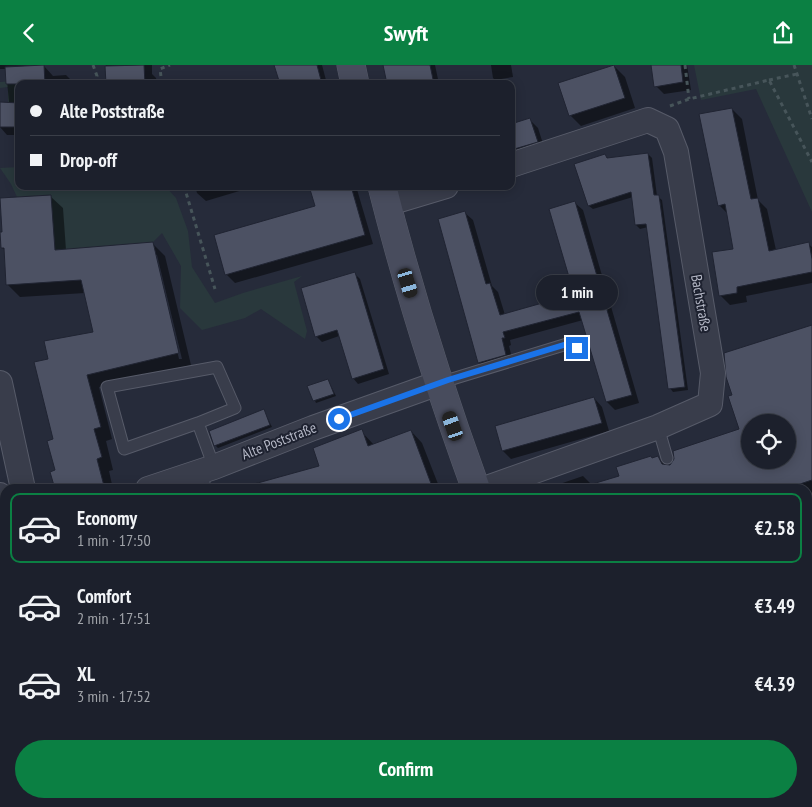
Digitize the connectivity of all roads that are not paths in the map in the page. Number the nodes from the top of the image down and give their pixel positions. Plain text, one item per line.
1 (351, 65) edge
2 (354, 80) edge
3 (515, 164) edge
4 (418, 190) edge
5 (384, 195) edge
6 (581, 353) dead end
7 (0, 383) edge
8 (439, 383) junction
9 (198, 423) junction
10 (658, 427) junction
11 (667, 458) dead end
12 (207, 475) edge
13 (22, 484) edge
14 (169, 484) edge
15 (474, 484) edge
16 (498, 484) edge

1 - 2 street
3 - 10 street, Bachstraße
4 - 5 street
5 - 8 street
6 - 8 lane
7 - 13 street
8 - 12 street, Alte Poststraße
8 - 15 street
9 - 9 lane
9 - 12 lane
10 - 11 lane
10 - 16 street, Bachstraße
12 - 14 street, Alte Poststraße

